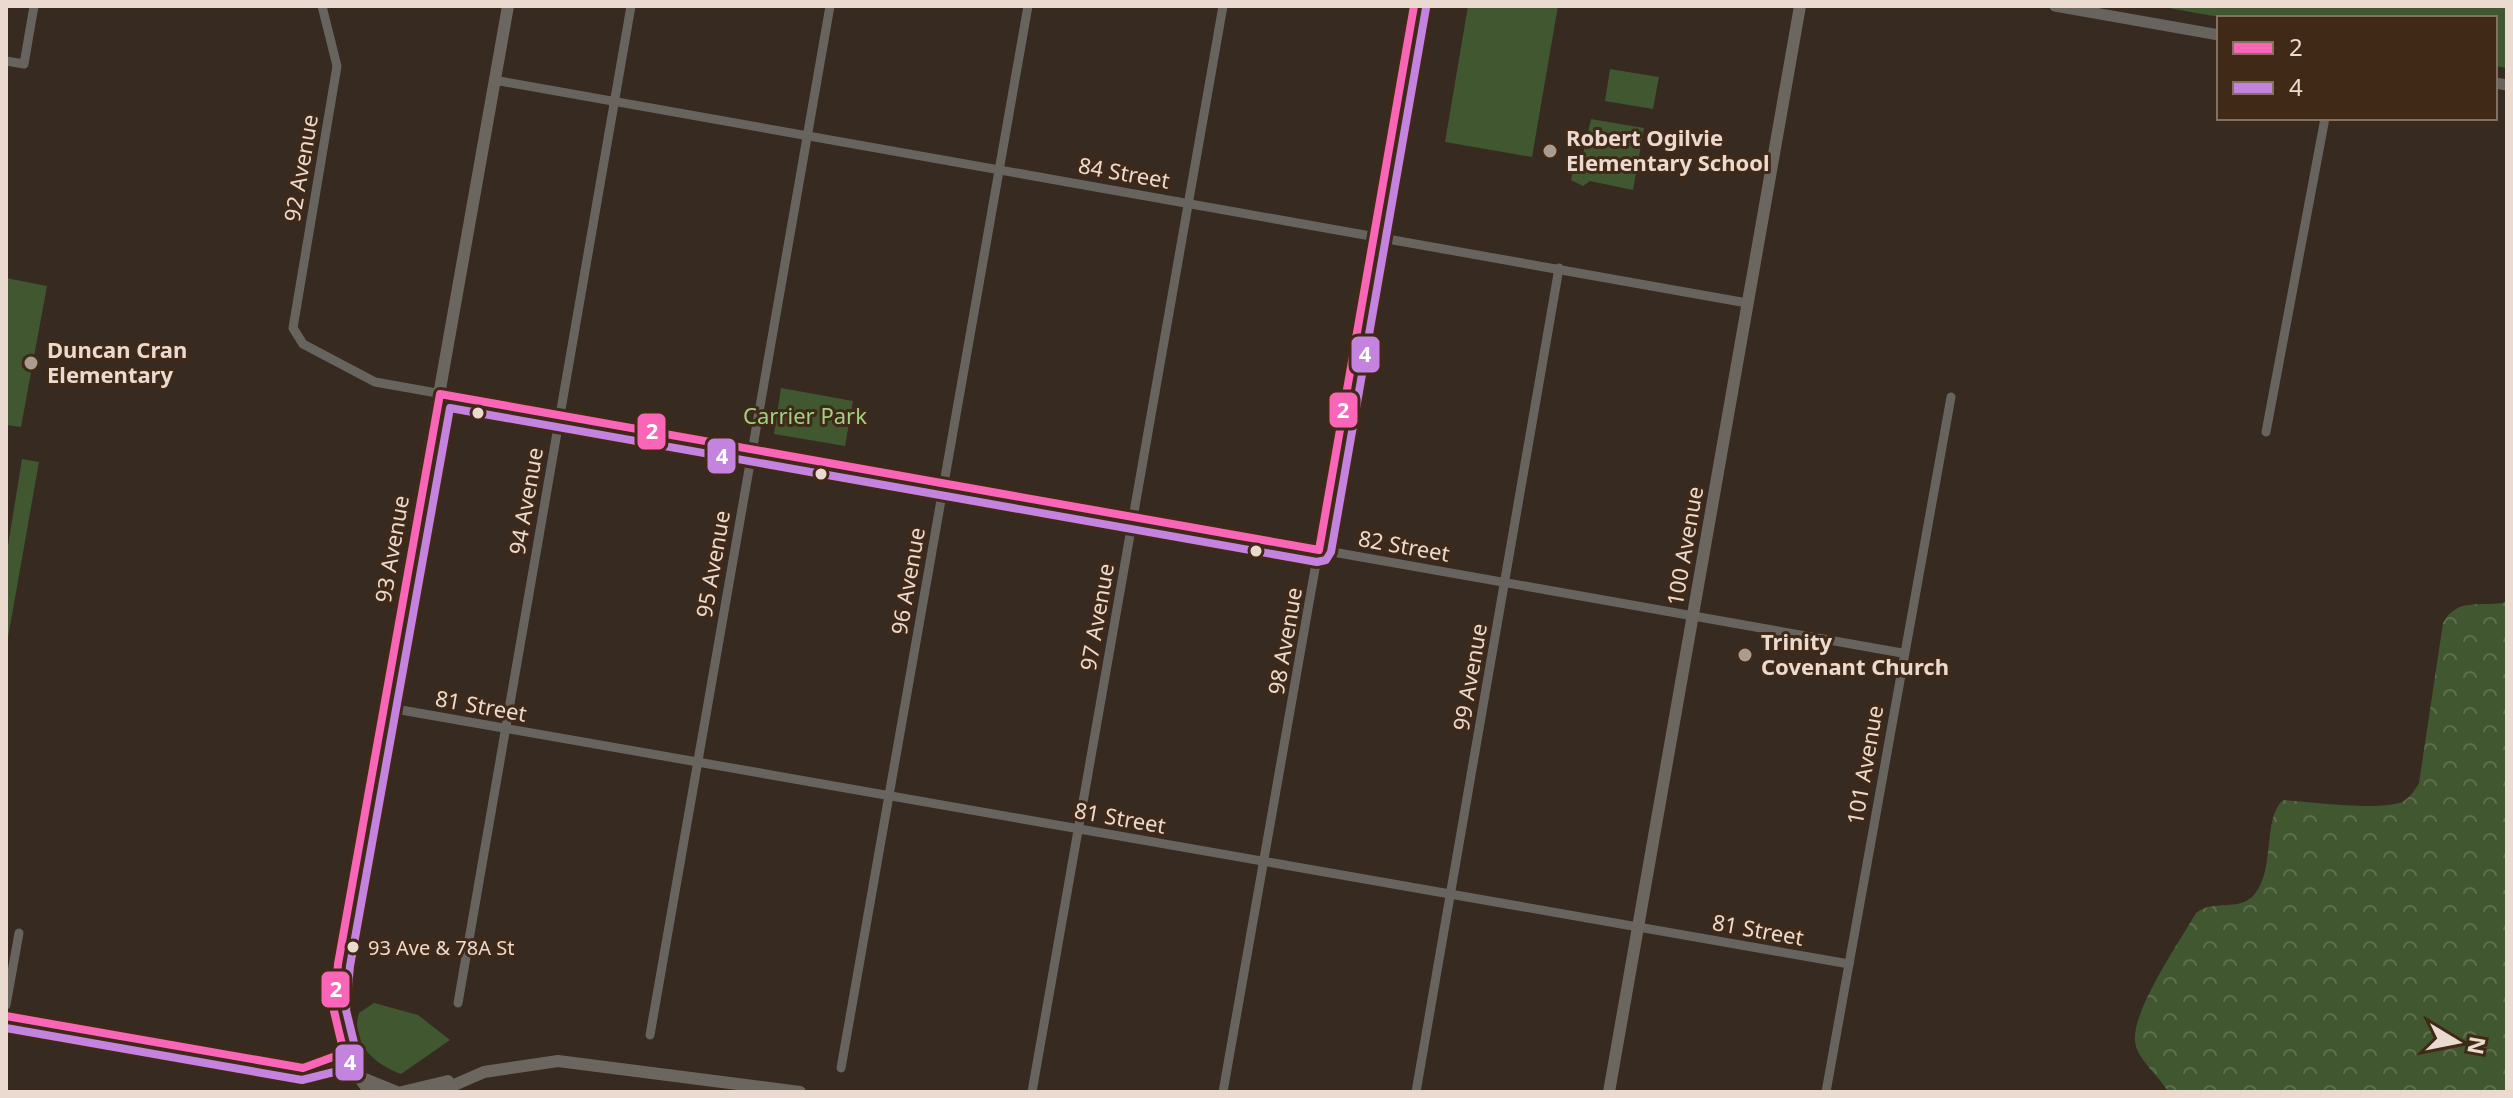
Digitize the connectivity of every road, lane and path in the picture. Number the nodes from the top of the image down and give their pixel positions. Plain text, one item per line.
1 (34, 6) edge
2 (322, 6) edge
3 (508, 6) edge
4 (631, 6) edge
5 (830, 6) edge
6 (1028, 6) edge
7 (1223, 6) edge
8 (1414, 6) edge
9 (1800, 6) edge
10 (2055, 6) edge
11 (2217, 35) edge
12 (6, 61) edge
13 (494, 80) junction
14 (614, 102) junction
15 (2325, 120) edge
16 (807, 136) junction
17 (999, 171) junction
18 (1188, 203) junction
19 (1375, 236) junction
20 (1559, 268) junction
21 (1747, 303) junction
22 (297, 337) joint
23 (440, 394) junction
24 (1951, 397) dead end
25 (559, 416) junction
26 (2266, 432) dead end
27 (751, 450) junction
28 (943, 483) junction
29 (1133, 517) junction
30 (1319, 550) junction
31 (1505, 582) junction
32 (1693, 615) junction
33 (1902, 653) junction
34 (384, 707) junction
35 (505, 728) junction
36 (696, 762) junction
37 (889, 795) junction
38 (1077, 829) junction
39 (1264, 861) junction
40 (1450, 894) junction
41 (1638, 928) junction
42 (19, 933) dead end
43 (1849, 964) junction
44 (458, 1003) dead end
45 (6, 1005) edge
46 (6, 1016) edge
47 (650, 1035) dead end
48 (344, 1053) junction
49 (841, 1068) dead end
50 (357, 1075) junction
51 (474, 1075) junction
52 (367, 1092) edge
53 (399, 1092) edge
54 (438, 1092) edge
55 (800, 1092) edge
56 (1032, 1092) edge
57 (1223, 1092) edge
58 (1416, 1092) edge
59 (1609, 1092) edge
60 (1826, 1092) edge

1 - 12 street
2 - 22 street, 92 Avenue
3 - 13 main road, 93 Avenue
4 - 14 street, 94 Avenue
5 - 16 street, 95 Avenue
6 - 17 street, 96 Avenue
7 - 18 street, 97 Avenue
8 - 19 street, 98 Avenue
9 - 21 main road, 100 Avenue
10 - 11 street
13 - 14 street, 84 Street
13 - 23 main road, 93 Avenue
14 - 16 street, 84 Street
14 - 25 street, 94 Avenue
15 - 26 street
16 - 17 street, 84 Street
16 - 27 street, 95 Avenue
17 - 18 street, 84 Street
17 - 28 street, 96 Avenue
18 - 19 street, 84 Street
18 - 29 street, 97 Avenue
19 - 20 street, 84 Street
19 - 30 street, 98 Avenue
20 - 21 street, 84 Street
20 - 31 street, 99 Avenue
21 - 32 main road, 100 Avenue
22 - 23 street, 82 Street
23 - 25 street, 82 Street
23 - 34 main road, 93 Avenue
24 - 33 street, 101 Avenue
25 - 27 street, 82 Street
25 - 35 street, 94 Avenue
27 - 28 street, 82 Street
27 - 36 street, 95 Avenue
28 - 29 street, 82 Street
28 - 37 street, 96 Avenue
29 - 30 street, 82 Street
29 - 38 street, 97 Avenue
30 - 31 street, 82 Street
30 - 39 street, 98 Avenue
31 - 32 street, 82 Street
31 - 40 street, 99 Avenue
32 - 33 street, 82 Street
32 - 41 main road, 100 Avenue
33 - 43 street, 101 Avenue
34 - 35 street, 81 Street
34 - 48 main road, 93 Avenue
35 - 36 street, 81 Street
35 - 44 street, 94 Avenue
36 - 37 street, 81 Street
36 - 47 street, 95 Avenue
37 - 38 street, 81 Street
37 - 49 street, 96 Avenue
38 - 39 street, 81 Street
38 - 56 street, 97 Avenue
39 - 40 street, 81 Street
39 - 57 street, 98 Avenue
40 - 41 street, 81 Street
40 - 58 street, 99 Avenue
41 - 43 street, 81 Street
41 - 59 main road, 100 Avenue
42 - 45 street
43 - 60 street, 101 Avenue
46 - 48 street
48 - 50 main road, 93 Avenue
50 - 52 main road, 93 Avenue
50 - 53 main road
51 - 53 main road
51 - 54 main road
51 - 55 main road

